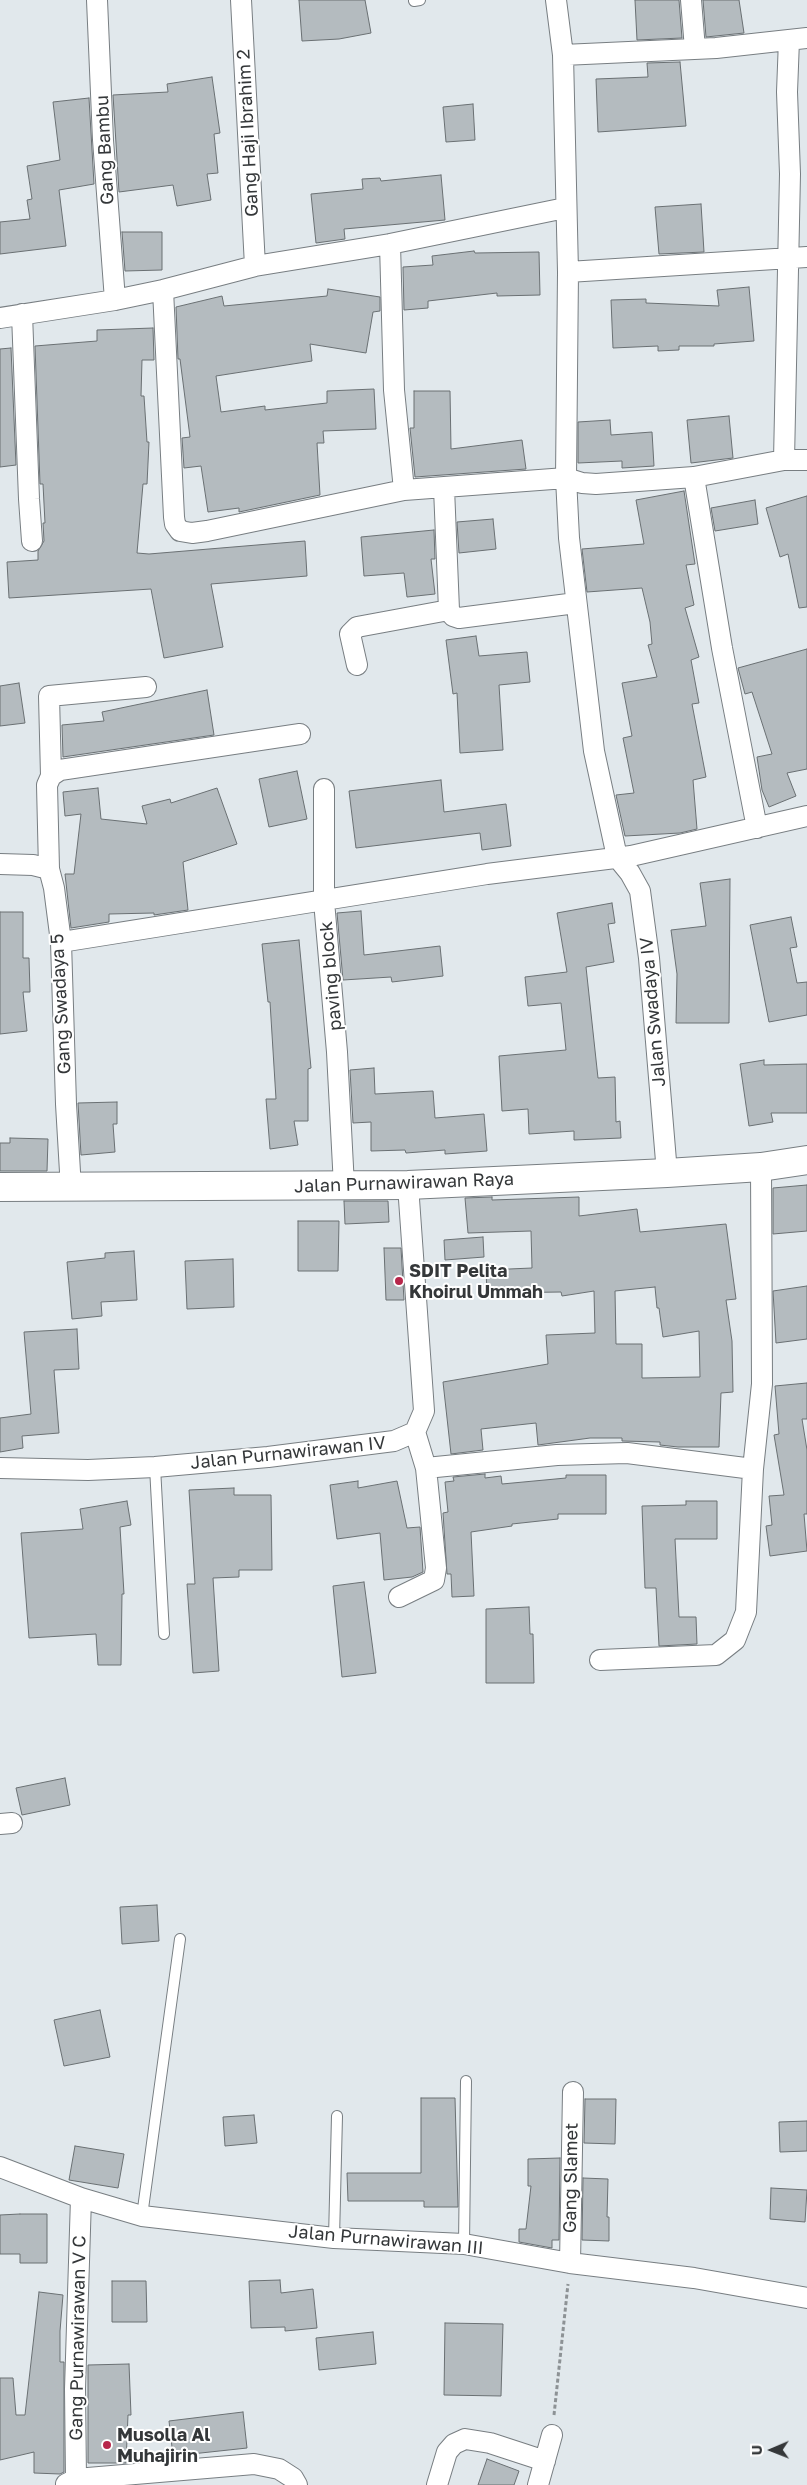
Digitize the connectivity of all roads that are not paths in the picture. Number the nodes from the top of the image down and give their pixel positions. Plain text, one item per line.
1 (97, 0) edge
2 (241, 0) edge
3 (556, 0) edge
4 (691, 0) edge
5 (798, 39) edge
6 (695, 49) junction
7 (563, 55) junction
8 (566, 208) junction
9 (390, 244) junction
10 (797, 258) edge
11 (255, 266) junction
12 (568, 272) junction
13 (163, 290) junction
14 (115, 300) junction
15 (22, 314) junction
16 (0, 318) edge
17 (784, 460) junction
18 (807, 460) edge
19 (694, 477) junction
20 (566, 478) junction
21 (444, 488) junction
22 (404, 490) junction
23 (32, 541) dead end
24 (576, 603) junction
25 (448, 610) junction
26 (357, 665) dead end
27 (146, 687) dead end
28 (300, 734) dead end
29 (51, 776) junction
30 (324, 789) dead end
31 (807, 816) edge
32 (757, 828) junction
33 (617, 857) junction
34 (0, 864) edge
35 (49, 869) junction
36 (324, 901) junction
37 (61, 942) junction
38 (807, 1160) edge
39 (761, 1167) junction
40 (667, 1173) junction
41 (408, 1185) junction
42 (344, 1186) junction
43 (0, 1187) edge
44 (71, 1189) junction
45 (415, 1432) junction
46 (155, 1467) junction
47 (0, 1468) edge
48 (426, 1468) junction
49 (753, 1469) junction
50 (399, 1597) dead end
51 (164, 1634) dead end
52 (600, 1660) dead end
53 (180, 1939) dead end
54 (466, 2081) dead end
55 (572, 2092) dead end
56 (337, 2116) dead end
57 (0, 2167) edge
58 (81, 2198) junction
59 (142, 2216) junction
60 (334, 2238) junction
61 (464, 2244) junction
62 (570, 2263) junction
63 (807, 2298) edge
64 (552, 2435) road end
65 (545, 2461) junction
66 (132, 2479) edge
67 (71, 2482) edge
68 (297, 2485) edge
69 (437, 2485) edge
70 (538, 2485) edge

1 - 14 street, Gang Bambu
2 - 11 street, Gang Haji Ibrahim 2
3 - 7 street
4 - 6 street
5 - 6 street
5 - 10 street
6 - 7 street
7 - 8 street
8 - 9 street
8 - 12 street
9 - 11 street
9 - 22 street
10 - 12 street
10 - 17 street
11 - 13 street
12 - 20 street
13 - 14 street
13 - 22 street
14 - 15 street
15 - 16 street
15 - 23 street
17 - 18 street
17 - 19 street
19 - 20 street
19 - 32 street
20 - 21 street
20 - 24 street
21 - 22 street
21 - 25 street
24 - 25 street
24 - 33 street
25 - 26 street
27 - 29 street, Gang Swadaya 5
28 - 29 street
29 - 35 street, Gang Swadaya 5
30 - 36 street, paving block
31 - 32 street
32 - 33 street
33 - 36 street
33 - 40 street, Jalan Swadaya IV
34 - 35 street
35 - 37 street, Gang Swadaya 5
36 - 37 street
36 - 42 street, paving block
37 - 44 street, Gang Swadaya 5
38 - 39 street, Jalan Purnawirawan Raya
39 - 40 street, Jalan Purnawirawan Raya
39 - 49 street
40 - 41 street, Jalan Purnawirawan Raya
41 - 42 street, Jalan Purnawirawan Raya
41 - 45 street
42 - 44 street, Jalan Purnawirawan Raya
43 - 44 street, Jalan Purnawirawan Raya
45 - 46 street, Jalan Purnawirawan IV
45 - 48 street
46 - 47 street, Jalan Purnawirawan IV
46 - 51 lane
48 - 49 street
48 - 50 street
49 - 52 street
53 - 59 lane
54 - 61 lane
55 - 62 street, Gang Slamet
56 - 60 lane
57 - 58 street, Jalan Purnawirawan III
58 - 59 street, Jalan Purnawirawan III
58 - 67 street, Gang Purnawirawan V C
59 - 60 street, Jalan Purnawirawan III
60 - 61 street, Jalan Purnawirawan III
61 - 62 street, Jalan Purnawirawan III
62 - 63 street, Jalan Purnawirawan III
64 - 65 street
65 - 69 street
65 - 70 street
66 - 67 street
66 - 68 street

